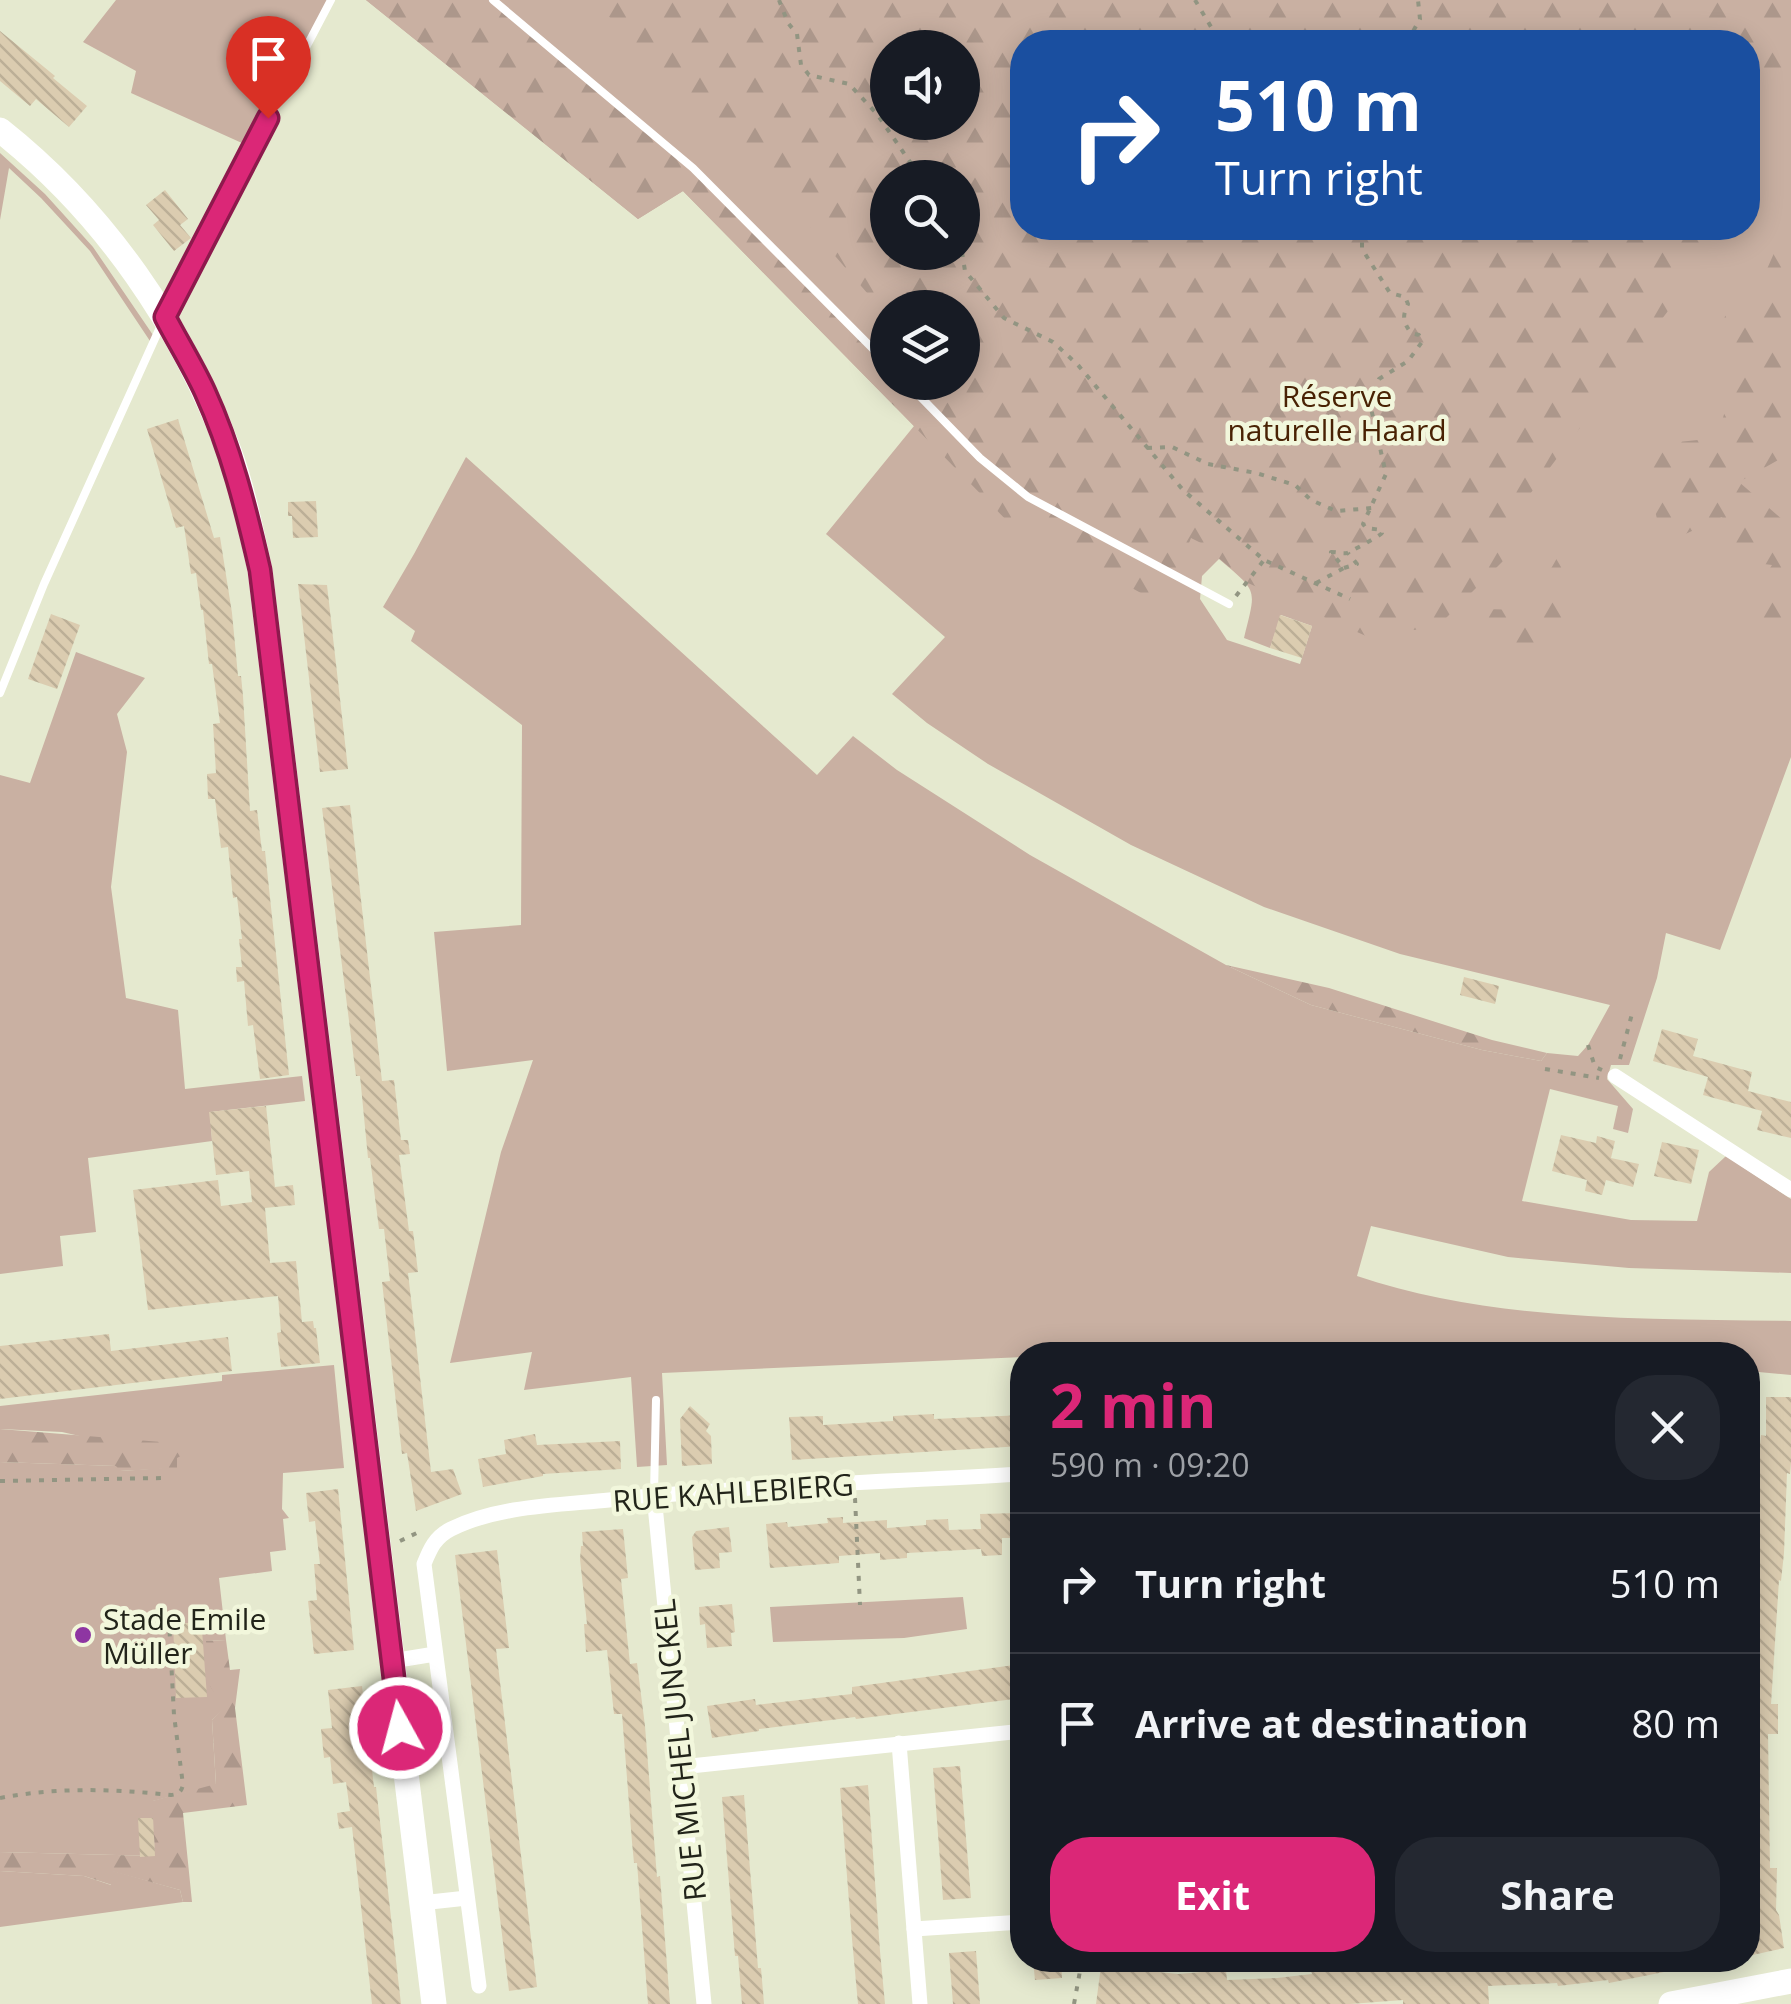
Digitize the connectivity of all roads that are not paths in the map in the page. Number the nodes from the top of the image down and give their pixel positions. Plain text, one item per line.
1 (331, 0) edge
2 (493, 0) edge
3 (0, 130) edge
4 (165, 317) junction
5 (870, 346) edge
6 (924, 400) edge
7 (1229, 604) road end
8 (0, 693) edge
9 (1615, 1076) road end
10 (1791, 1190) edge
11 (656, 1400) dead end
12 (1010, 1475) edge
13 (654, 1496) junction
14 (435, 1654) junction
15 (392, 1661) junction
16 (1010, 1731) edge
17 (899, 1743) junction
18 (681, 1767) junction
19 (467, 1898) junction
20 (421, 1903) junction
21 (1010, 1923) edge
22 (914, 1929) junction
23 (1791, 1981) edge
24 (479, 1986) dead end
25 (434, 2004) edge
26 (704, 2004) edge
27 (920, 2004) edge
28 (1671, 2004) edge

1 - 4 lane
2 - 5 lane
3 - 4 main road
4 - 8 lane
4 - 15 main road
6 - 7 lane
9 - 10 street
11 - 13 lane
12 - 13 street, RUE KAHLEBIERG
13 - 14 street, RUE KAHLEBIERG
13 - 18 street, RUE MICHEL JUNCKEL
14 - 15 street
14 - 19 street
15 - 20 main road
16 - 17 street
17 - 18 street
17 - 22 street
18 - 26 street, RUE MICHEL JUNCKEL
19 - 20 street
19 - 24 street
20 - 25 main road
21 - 22 street
22 - 27 street
23 - 28 main road

